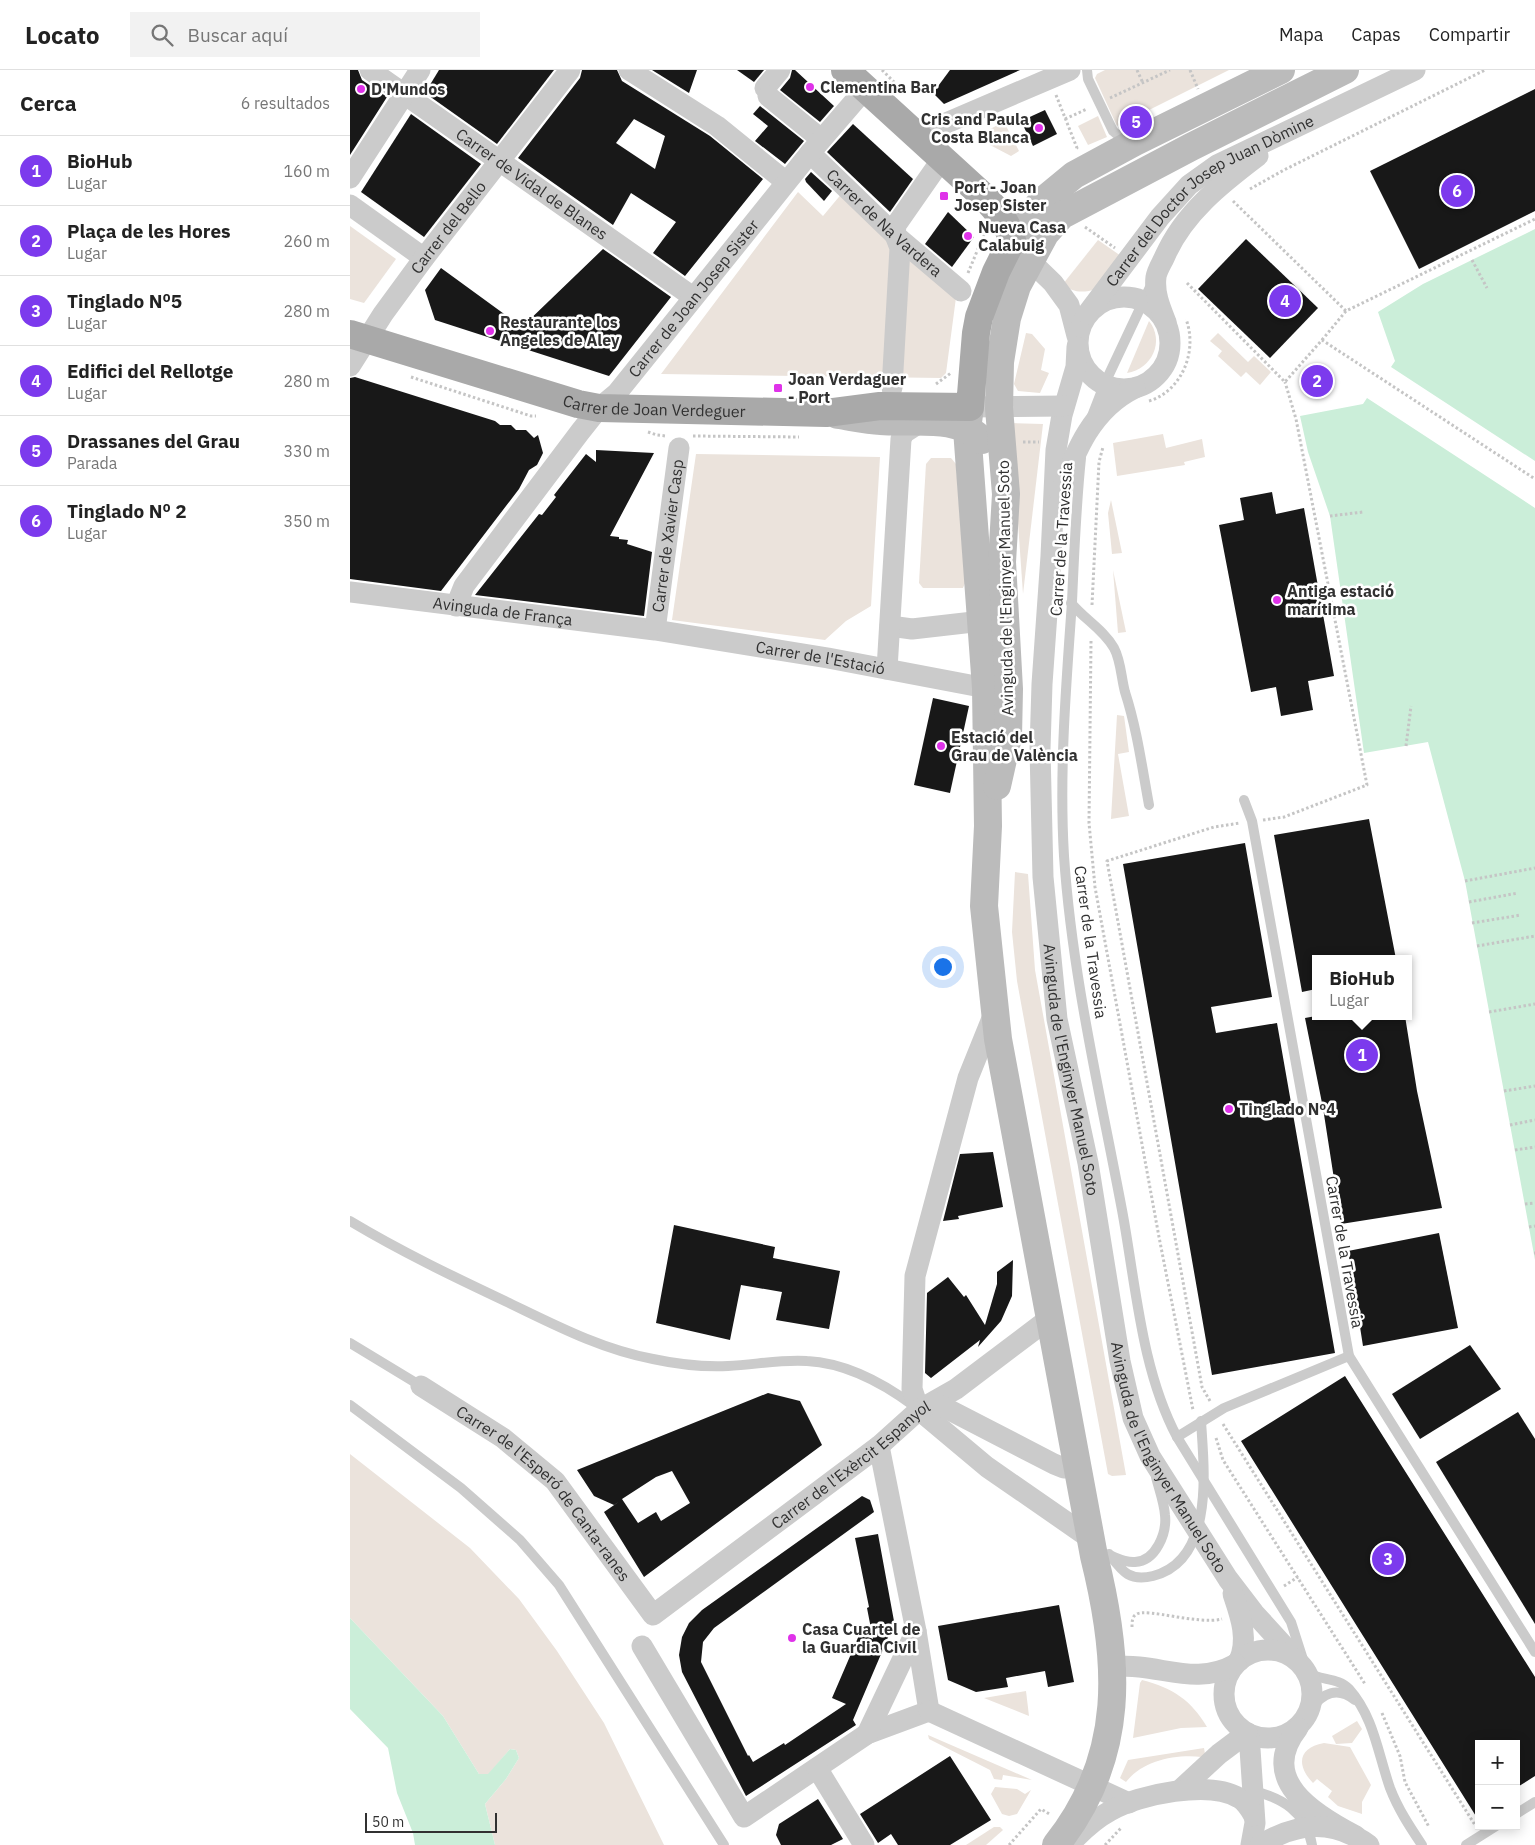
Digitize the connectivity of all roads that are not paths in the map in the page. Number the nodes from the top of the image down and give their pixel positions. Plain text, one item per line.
1 (370, 70) edge
2 (420, 70) edge
3 (570, 70) edge
4 (629, 70) edge
5 (780, 70) edge
6 (844, 70) edge
7 (1070, 70) edge
8 (1087, 70) edge
9 (1281, 70) edge
10 (1344, 70) edge
11 (1415, 70) edge
12 (865, 89) junction
13 (404, 94) junction
14 (1346, 103) junction
15 (914, 134) junction
16 (1135, 142) junction
17 (816, 146) junction
18 (942, 159) junction
19 (501, 160) junction
20 (350, 178) edge
21 (786, 182) junction
22 (350, 205) edge
23 (896, 235) junction
24 (1016, 235) junction
25 (424, 258) junction
26 (1156, 276) junction
27 (961, 291) dead end
28 (693, 297) junction
29 (1144, 300) junction
30 (1087, 314) junction
31 (1174, 316) junction
32 (359, 337) edge
33 (1077, 341) junction
34 (350, 366) edge
35 (1104, 385) junction
36 (892, 388) dead end
37 (1138, 396) junction
38 (1064, 406) junction
39 (599, 408) junction
40 (999, 408) junction
41 (826, 413) junction
42 (968, 418) junction
43 (920, 422) junction
44 (1083, 440) junction
45 (679, 448) dead end
46 (1052, 530) junction
47 (1002, 562) junction
48 (350, 592) edge
49 (1072, 603) junction
50 (456, 606) junction
51 (982, 621) junction
52 (656, 626) junction
53 (890, 626) junction
54 (888, 669) junction
55 (986, 688) junction
56 (1244, 800) dead end
57 (1149, 805) dead end
58 (988, 826) junction
59 (995, 1011) junction
60 (350, 1221) edge
61 (1050, 1318) junction
62 (350, 1343) edge
63 (1349, 1356) junction
64 (421, 1386) joint
65 (350, 1406) edge
66 (926, 1406) junction
67 (1201, 1421) junction
68 (1177, 1437) junction
69 (879, 1446) junction
70 (1150, 1456) junction
71 (1078, 1468) junction
72 (1205, 1483) junction
73 (1197, 1529) junction
74 (1100, 1547) junction
75 (1228, 1579) junction
76 (652, 1615) joint
77 (916, 1631) junction
78 (642, 1646) dead end
79 (1535, 1652) edge
80 (1237, 1662) junction
81 (1302, 1666) junction
82 (1114, 1667) junction
83 (1361, 1706) junction
84 (1311, 1709) junction
85 (929, 1711) junction
86 (1298, 1728) junction
87 (867, 1734) junction
88 (1248, 1734) junction
89 (816, 1768) junction
90 (1091, 1786) junction
91 (1180, 1790) junction
92 (1253, 1790) junction
93 (1535, 1802) edge
94 (1129, 1803) junction
95 (1520, 1811) edge
96 (1254, 1816) junction
97 (1490, 1830) edge
98 (1309, 1836) edge
99 (1363, 1840) edge
100 (724, 1845) edge
101 (864, 1845) edge
102 (1056, 1845) edge
103 (1069, 1845) edge
104 (1251, 1845) edge
105 (1260, 1845) edge
106 (1422, 1845) edge
107 (1466, 1845) edge

1 - 13 street, Carrer de Vidal de Blanes
2 - 13 street
3 - 19 street, Carrer del Bello
4 - 21 street
5 - 17 street, Carrer de Na Vardera
6 - 12 main road
7 - 15 street
8 - 16 lane
9 - 16 main road
10 - 24 main road, Carrer del Doctor Josep Juan Dòmine
11 - 14 street, Carrer del Doctor Josep Juan Dòmine
12 - 15 main road
12 - 17 street, Carrer de Joan Josep Sister
13 - 19 street, Carrer de Vidal de Blanes
13 - 20 street
14 - 26 street, Carrer del Doctor Josep Juan Dòmine
14 - 30 street, Carrer del Doctor Josep Juan Dòmine
15 - 18 main road
16 - 24 main road
17 - 21 street, Carrer de Joan Josep Sister
17 - 23 street, Carrer de Na Vardera
18 - 23 street
18 - 24 main road
19 - 25 street, Carrer del Bello
19 - 28 street, Carrer de Vidal de Blanes
21 - 28 street, Carrer de Joan Josep Sister
22 - 25 street
23 - 27 street, Carrer de Na Vardera
23 - 36 street
24 - 33 street
24 - 40 main road, Avinguda de l'Enginyer Manuel Soto
24 - 42 main road, Avinguda de l'Enginyer Manuel Soto
25 - 32 street, Carrer del Bello
26 - 29 lane, Carrer de la Travessia
26 - 31 street, Carrer del Doctor Josep Juan Dòmine
28 - 39 street, Carrer de Joan Josep Sister
29 - 30 street
29 - 31 street
29 - 35 lane, Carrer de la Travessia
30 - 33 street, Carrer del Doctor Josep Juan Dòmine
31 - 37 street, Carrer del Doctor Josep Juan Dòmine
32 - 34 street, Carrer del Bello
32 - 39 main road, Carrer de Joan Verdeguer
33 - 35 street
33 - 38 street, Avinguda de l'Enginyer Manuel Soto
35 - 37 street
35 - 44 lane, Carrer de la Travessia
37 - 44 street, Avinguda de l'Enginyer Manuel Soto
38 - 40 street
38 - 46 street, Avinguda de l'Enginyer Manuel Soto
39 - 41 main road, Carrer de Joan Verdeguer
39 - 50 street, Carrer de Joan Josep Sister
40 - 42 street
40 - 47 main road, Avinguda de l'Enginyer Manuel Soto
41 - 42 main road, Carrer de Joan Verdeguer
41 - 43 main road
42 - 43 main road
42 - 47 main road
42 - 51 main road, Avinguda de l'Enginyer Manuel Soto
43 - 53 street
44 - 46 street, Avinguda de l'Enginyer Manuel Soto
44 - 49 lane, Carrer de la Travessia
45 - 52 street, Carrer de Xavier Casp
46 - 70 street, Avinguda de l'Enginyer Manuel Soto
47 - 58 main road, Avinguda de l'Enginyer Manuel Soto
48 - 50 street, Avinguda de França
49 - 57 lane
49 - 68 lane, Carrer de la Travessia
50 - 52 street, Avinguda de França
51 - 53 street
51 - 55 main road, Avinguda de l'Enginyer Manuel Soto
52 - 54 street, Carrer de l'Estació
53 - 54 street
54 - 55 street, Carrer de l'Estació
55 - 58 main road, Avinguda de l'Enginyer Manuel Soto
56 - 63 lane, Carrer de la Travessia
58 - 59 main road, Avinguda de l'Enginyer Manuel Soto
59 - 61 main road, Avinguda de l'Enginyer Manuel Soto
59 - 66 street
60 - 66 lane
61 - 66 street, Carrer de l'Exèrcit Espanyol
61 - 71 main road, Avinguda de l'Enginyer Manuel Soto
62 - 64 lane
63 - 67 lane
63 - 79 lane, Carrer de la Travessia
64 - 76 street, Carrer de l'Esperó de Canta-ranes
65 - 100 lane
66 - 69 street, Carrer de l'Exèrcit Espanyol
66 - 71 street
66 - 74 street
67 - 68 lane
67 - 72 lane
68 - 72 lane, Carrer de la Travessia
69 - 76 street, Carrer de l'Exèrcit Espanyol
69 - 77 street
70 - 73 street, Avinguda de l'Enginyer Manuel Soto
70 - 74 lane
71 - 74 main road, Avinguda de l'Enginyer Manuel Soto
72 - 73 lane
72 - 81 lane, Carrer de la Travessia
73 - 74 lane
73 - 75 street, Avinguda de l'Enginyer Manuel Soto
74 - 82 main road, Avinguda de l'Enginyer Manuel Soto
75 - 80 street, Avinguda de l'Enginyer Manuel Soto
75 - 81 street, Avinguda de l'Enginyer Manuel Soto
77 - 85 street
77 - 87 street
78 - 89 street
80 - 81 street
80 - 82 street
80 - 88 street
81 - 83 lane
81 - 84 street
82 - 90 main road, Avinguda de l'Enginyer Manuel Soto
83 - 84 lane
83 - 106 lane
84 - 86 street
85 - 87 street
85 - 90 street
86 - 88 street
86 - 99 street
87 - 89 street
88 - 91 street
88 - 92 street
89 - 101 street
90 - 94 street
90 - 102 main road, Avinguda de l'Enginyer Manuel Soto
91 - 92 lane
91 - 94 street
91 - 96 street
92 - 96 street
92 - 98 lane
93 - 95 lane
94 - 103 street
96 - 104 street
97 - 107 lane
98 - 99 street
98 - 105 street

